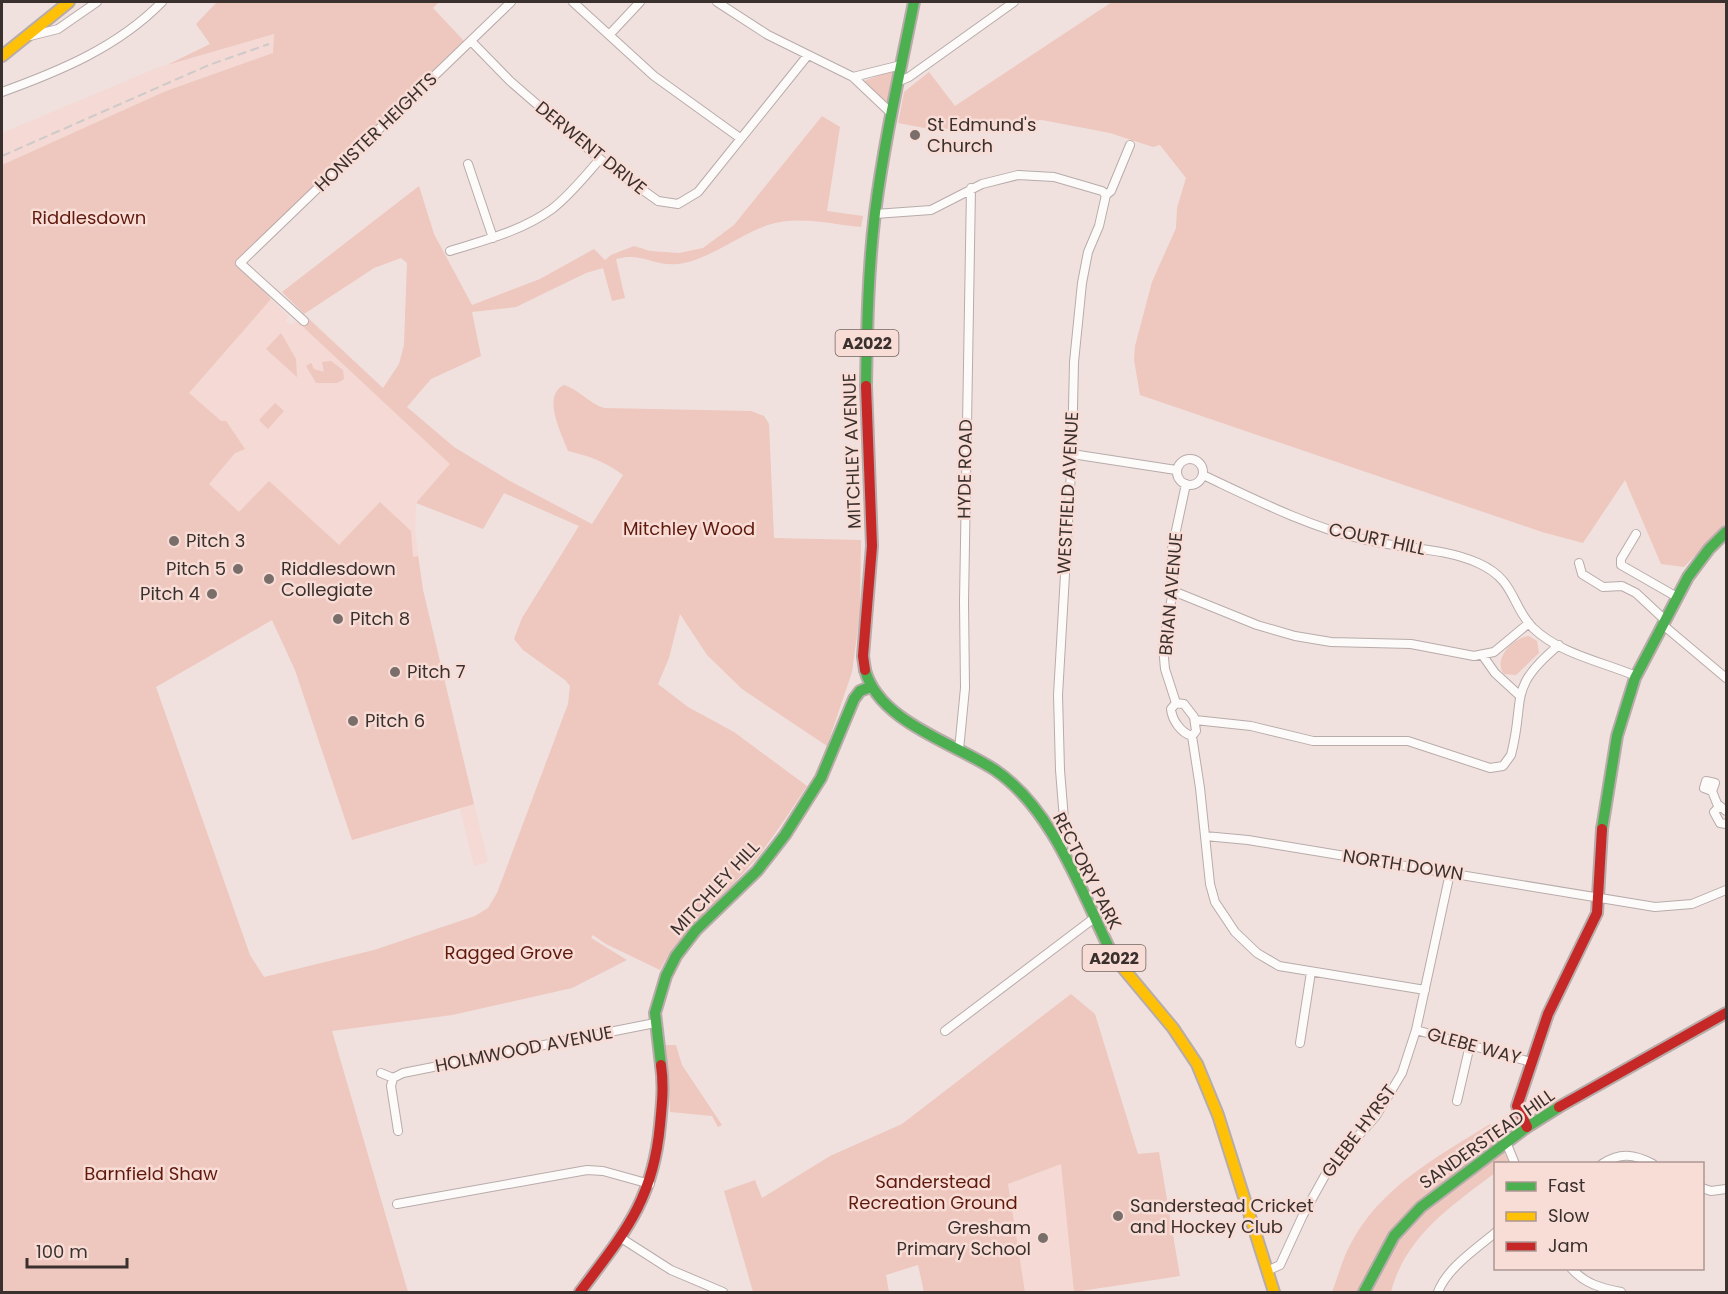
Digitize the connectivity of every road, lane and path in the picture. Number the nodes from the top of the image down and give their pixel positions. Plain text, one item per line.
1 (69, 2) edge
2 (97, 2) edge
3 (162, 2) edge
4 (511, 2) edge
5 (573, 2) edge
6 (640, 2) edge
7 (717, 2) edge
8 (914, 2) edge
9 (1014, 2) edge
10 (610, 33) junction
11 (26, 37) junction
12 (471, 41) junction
13 (3, 50) edge
14 (808, 55) junction
15 (901, 64) junction
16 (854, 77) junction
17 (897, 82) junction
18 (2, 92) edge
19 (891, 113) junction
20 (740, 138) junction
21 (1130, 146) dead end
22 (600, 159) junction
23 (468, 164) dead end
24 (970, 188) junction
25 (1106, 195) junction
26 (875, 214) junction
27 (493, 238) junction
28 (450, 251) dead end
29 (304, 321) dead end
30 (1072, 454) junction
31 (1176, 470) junction
32 (1205, 476) junction
33 (1186, 484) junction
34 (1726, 532) edge
35 (1636, 534) dead end
36 (1579, 562) dead end
37 (1173, 591) junction
38 (1677, 597) junction
39 (1664, 622) junction
40 (1529, 623) junction
41 (1559, 645) junction
42 (1483, 656) junction
43 (1636, 676) junction
44 (1726, 678) edge
45 (870, 687) junction
46 (1519, 695) junction
47 (1176, 703) junction
48 (1195, 720) junction
49 (1192, 736) junction
50 (959, 750) junction
51 (1712, 791) dead end
52 (1718, 806) junction
53 (1726, 811) edge
54 (1726, 824) edge
55 (1205, 836) junction
56 (1062, 850) junction
57 (1450, 873) junction
58 (1726, 890) edge
59 (1600, 897) junction
60 (1093, 919) junction
61 (1311, 972) junction
62 (1425, 990) junction
63 (1726, 1013) edge
64 (656, 1023) junction
65 (945, 1030) dead end
66 (1416, 1030) junction
67 (1300, 1043) dead end
68 (1470, 1045) junction
69 (1531, 1062) junction
70 (381, 1072) dead end
71 (393, 1078) junction
72 (1457, 1101) dead end
73 (1527, 1127) junction
74 (398, 1131) dead end
75 (1506, 1142) junction
76 (1514, 1162) edge
77 (1606, 1162) edge
78 (1649, 1162) edge
79 (650, 1184) junction
80 (1726, 1188) edge
81 (1704, 1189) edge
82 (397, 1204) dead end
83 (1494, 1234) edge
84 (621, 1238) junction
85 (1571, 1270) edge
86 (1267, 1272) junction
87 (580, 1293) edge
88 (723, 1293) edge
89 (1274, 1293) edge
90 (1364, 1293) edge
91 (1438, 1293) edge
92 (1621, 1293) edge

1 - 11 main road
2 - 11 street
3 - 18 street
4 - 12 street, HONISTER HEIGHTS
5 - 10 street
6 - 10 street
7 - 14 street
8 - 15 main road, MITCHLEY AVENUE / A2022
9 - 17 street
10 - 20 street
11 - 13 main road
12 - 22 street, DERWENT DRIVE
12 - 29 street, HONISTER HEIGHTS
14 - 16 street
14 - 20 street, DERWENT DRIVE
15 - 16 street
15 - 17 main road, MITCHLEY AVENUE / A2022
16 - 19 street
17 - 19 main road, MITCHLEY AVENUE / A2022
19 - 26 main road, MITCHLEY AVENUE / A2022
20 - 22 street, DERWENT DRIVE
21 - 25 street, WESTFIELD AVENUE
22 - 27 street
23 - 27 street
24 - 25 street
24 - 26 street
24 - 50 street, HYDE ROAD
25 - 30 street, WESTFIELD AVENUE
26 - 45 main road, MITCHLEY AVENUE / A2022
27 - 28 street
30 - 31 street, COURT HILL
30 - 56 street, WESTFIELD AVENUE
31 - 32 street, COURT HILL
31 - 33 street
32 - 33 street
32 - 40 street, COURT HILL
33 - 37 street, BRIAN AVENUE
34 - 38 main road
35 - 38 street
36 - 39 street
37 - 42 street
37 - 47 street, BRIAN AVENUE
38 - 39 main road
39 - 43 main road
39 - 44 street
40 - 41 street, COURT HILL
40 - 42 street
41 - 43 street, COURT HILL
41 - 46 street
42 - 46 street
43 - 59 main road
45 - 50 main road, RECTORY PARK / A2022
45 - 64 main road, MITCHLEY HILL
46 - 48 street
47 - 48 street, BRIAN AVENUE
47 - 49 street, BRIAN AVENUE
48 - 49 street
49 - 55 street
50 - 56 main road, RECTORY PARK / A2022
51 - 52 street
52 - 53 street
52 - 54 street
55 - 57 street, NORTH DOWN
55 - 61 street
56 - 60 main road, RECTORY PARK / A2022
57 - 59 street, NORTH DOWN
57 - 62 street, GLEBE HYRST
58 - 59 street, NORTH DOWN
59 - 69 main road
60 - 65 street
60 - 86 main road, RECTORY PARK / A2022
61 - 62 street
61 - 67 street
62 - 66 street, GLEBE HYRST
63 - 73 main road, SANDERSTEAD HILL
64 - 71 street, HOLMWOOD AVENUE
64 - 79 main road, MITCHLEY HILL
66 - 68 street, GLEBE WAY
66 - 86 street, GLEBE HYRST
68 - 69 street, GLEBE WAY
68 - 72 street
69 - 73 main road
70 - 71 street
71 - 74 street
73 - 75 main road, SANDERSTEAD HILL
75 - 76 street
75 - 90 main road, SANDERSTEAD HILL
77 - 78 street
79 - 82 street
79 - 84 main road, MITCHLEY HILL
80 - 81 street
83 - 91 street
84 - 87 main road, MITCHLEY HILL
84 - 88 street
85 - 92 street
86 - 89 main road, RECTORY PARK / A2022

